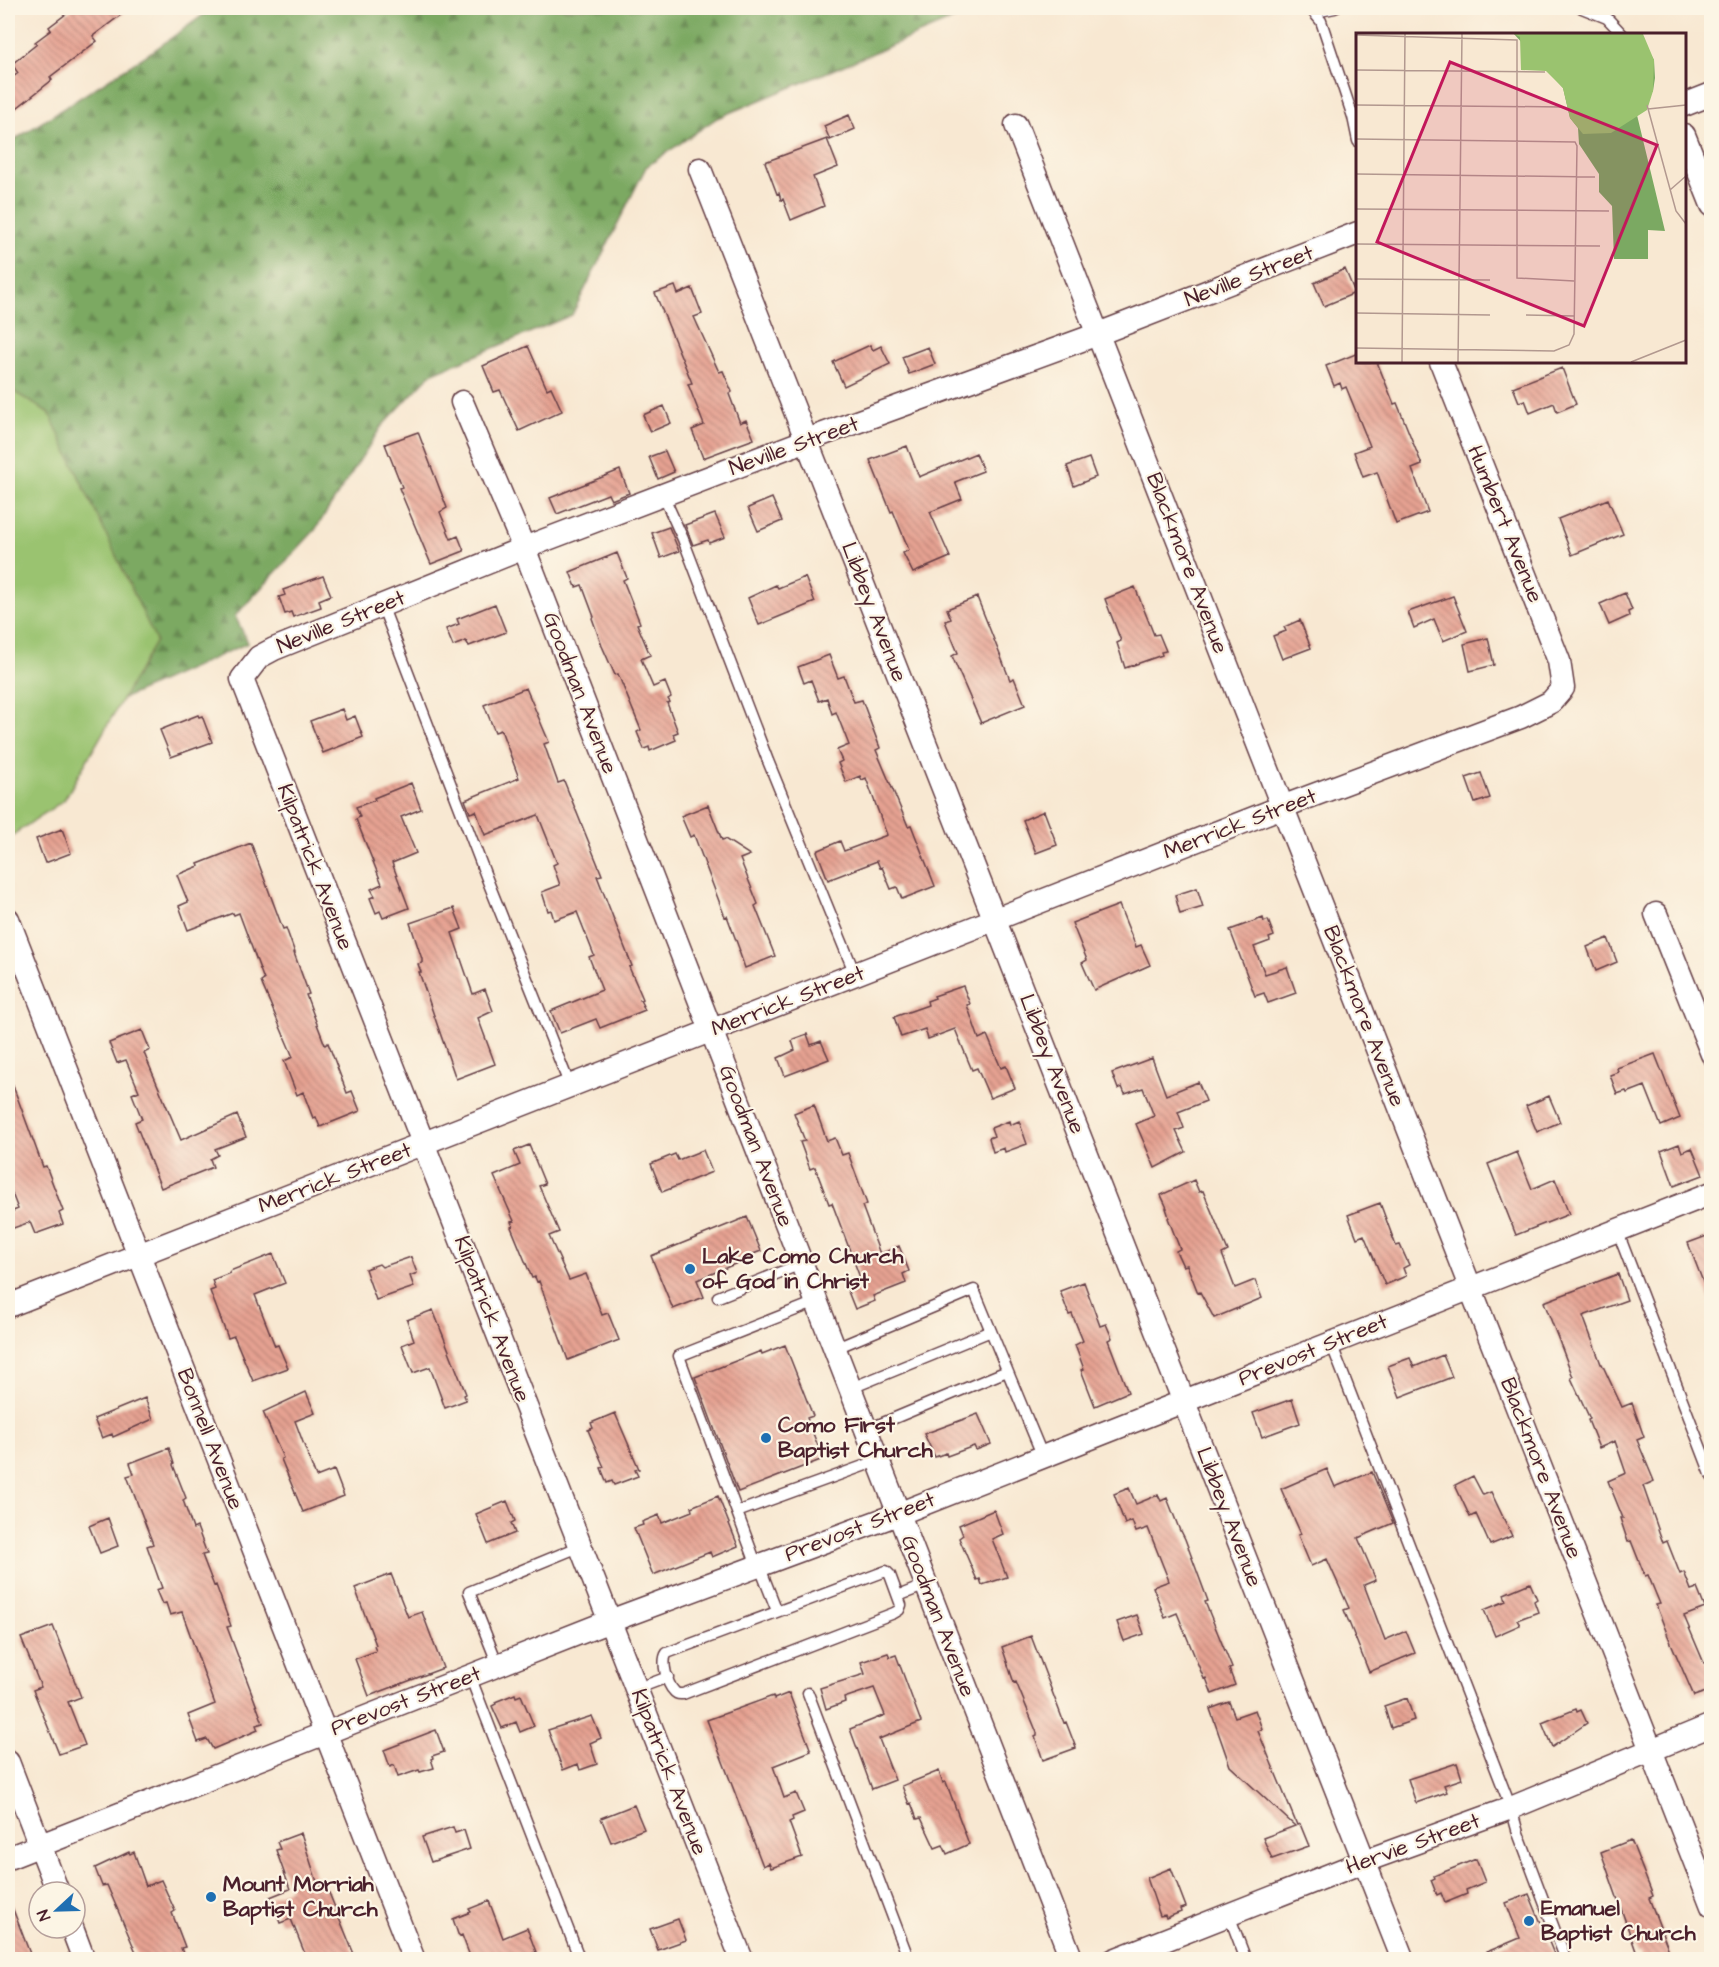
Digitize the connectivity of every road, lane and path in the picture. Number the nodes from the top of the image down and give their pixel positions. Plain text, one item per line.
1 (1335, 8) edge
2 (1582, 8) edge
3 (1312, 10) edge
4 (1622, 33) edge
5 (1712, 94) edge
6 (1686, 104) edge
7 (1016, 125) dead end
8 (1356, 131) edge
9 (1686, 140) edge
10 (700, 169) dead end
11 (1712, 205) edge
12 (1356, 234) edge
13 (1098, 334) junction
14 (1441, 363) edge
15 (462, 402) dead end
16 (807, 440) junction
17 (663, 495) junction
18 (524, 548) junction
19 (382, 605) junction
20 (242, 679) joint
21 (1563, 688) joint
22 (1282, 807) junction
23 (1656, 914) dead end
24 (8, 919) edge
25 (995, 920) junction
26 (855, 974) junction
27 (711, 1031) junction
28 (1712, 1054) edge
29 (570, 1086) junction
30 (423, 1143) junction
31 (1712, 1193) edge
32 (1617, 1230) junction
33 (138, 1255) junction
34 (801, 1264) junction
35 (1470, 1288) junction
36 (718, 1297) dead end
37 (816, 1302) junction
38 (8, 1306) edge
39 (991, 1331) junction
40 (1331, 1343) junction
41 (834, 1349) junction
42 (1007, 1371) junction
43 (849, 1389) junction
44 (1184, 1401) junction
45 (866, 1430) junction
46 (1043, 1457) junction
47 (877, 1461) junction
48 (1712, 1477) edge
49 (736, 1512) junction
50 (898, 1514) junction
51 (581, 1546) junction
52 (758, 1565) junction
53 (926, 1586) junction
54 (898, 1596) junction
55 (777, 1611) junction
56 (610, 1621) junction
57 (498, 1665) junction
58 (470, 1676) junction
59 (668, 1677) junction
60 (636, 1689) junction
61 (808, 1693) dead end
62 (1712, 1725) edge
63 (325, 1733) junction
64 (1650, 1749) junction
65 (8, 1762) edge
66 (1511, 1808) junction
67 (40, 1845) junction
68 (8, 1858) edge
69 (1365, 1862) junction
70 (53, 1880) edge
71 (1712, 1906) edge
72 (1229, 1915) junction
73 (77, 1940) edge
74 (84, 1959) edge
75 (414, 1959) edge
76 (580, 1959) edge
77 (742, 1959) edge
78 (909, 1959) edge
79 (1072, 1959) edge
80 (1114, 1959) edge
81 (1246, 1959) edge
82 (1403, 1959) edge
83 (1566, 1959) edge

1 - 3 lane
2 - 4 lane
3 - 8 lane
5 - 6 street
7 - 13 street, Blackmore Avenue
9 - 11 street
10 - 16 street, Libbey Avenue
12 - 13 street, Neville Street
13 - 16 street, Neville Street
13 - 22 street, Blackmore Avenue
14 - 21 street, Humbert Avenue
15 - 18 street, Goodman Avenue
16 - 17 street, Neville Street
16 - 25 street, Libbey Avenue
17 - 18 street, Neville Street
17 - 26 lane
18 - 19 street, Neville Street
18 - 27 street, Goodman Avenue
19 - 20 street, Neville Street
19 - 29 lane
20 - 30 street, Kilpatrick Avenue
21 - 22 street, Merrick Street
22 - 25 street, Merrick Street
22 - 35 street, Blackmore Avenue
23 - 28 street
24 - 33 street, Bonnell Avenue
25 - 26 street, Merrick Street
25 - 44 street, Libbey Avenue
26 - 27 street, Merrick Street
27 - 29 street, Merrick Street
27 - 34 street, Goodman Avenue
29 - 30 street, Merrick Street
30 - 33 street, Merrick Street
30 - 51 street, Kilpatrick Avenue
31 - 32 street, Prevost Street
32 - 35 street, Prevost Street
32 - 48 lane
33 - 38 street, Merrick Street
33 - 63 street, Bonnell Avenue
34 - 36 lane
34 - 37 street, Goodman Avenue
35 - 40 street, Prevost Street
35 - 64 street, Blackmore Avenue
37 - 41 street, Goodman Avenue
37 - 49 lane
39 - 41 lane
39 - 42 lane
39 - 43 lane
40 - 44 street, Prevost Street
40 - 66 lane
41 - 43 street, Goodman Avenue
42 - 45 lane
42 - 46 lane
43 - 45 street, Goodman Avenue
44 - 46 street, Prevost Street
44 - 69 street, Libbey Avenue
45 - 47 street, Goodman Avenue
46 - 50 street, Prevost Street
47 - 49 lane
47 - 50 street, Goodman Avenue
49 - 52 lane
50 - 52 street, Prevost Street
50 - 53 street, Goodman Avenue
51 - 56 street, Kilpatrick Avenue
51 - 57 lane
52 - 55 lane
52 - 56 street, Prevost Street
53 - 54 lane
53 - 79 street, Goodman Avenue
54 - 55 lane
54 - 59 lane
55 - 59 lane
56 - 57 street, Prevost Street
56 - 60 street, Kilpatrick Avenue
57 - 58 street, Prevost Street
58 - 63 street, Prevost Street
58 - 76 lane
59 - 60 lane
60 - 77 street, Kilpatrick Avenue
61 - 78 lane
62 - 64 street, Hervie Street
63 - 67 street, Prevost Street
63 - 75 street, Bonnell Avenue
64 - 66 street, Hervie Street
64 - 71 street, Blackmore Avenue
65 - 67 street
66 - 69 street, Hervie Street
66 - 83 lane
67 - 68 street, Prevost Street
67 - 70 street
69 - 72 street, Hervie Street
69 - 82 street, Libbey Avenue
72 - 80 street, Hervie Street
72 - 81 lane
73 - 74 street

